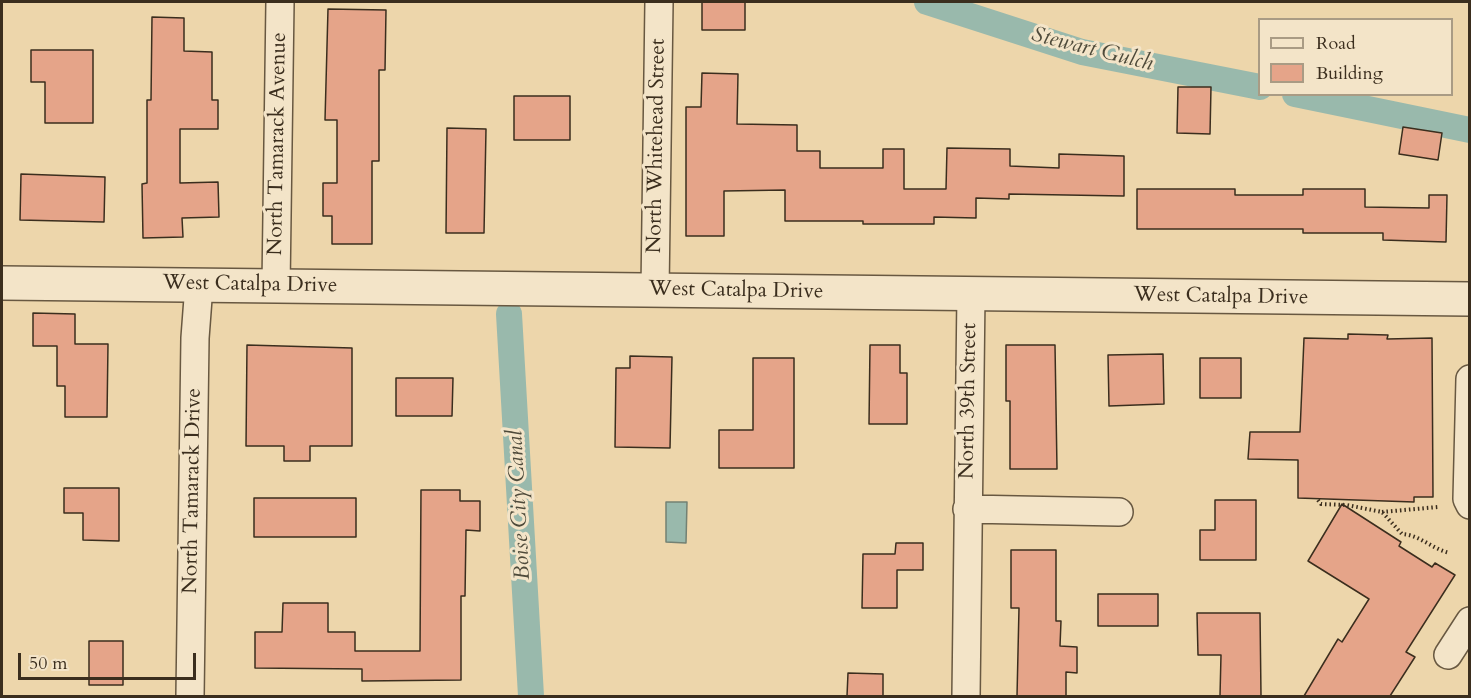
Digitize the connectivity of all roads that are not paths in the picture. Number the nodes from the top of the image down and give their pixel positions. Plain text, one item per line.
1 (280, 2) edge
2 (659, 2) edge
3 (2, 283) edge
4 (199, 285) junction
5 (276, 286) junction
6 (655, 290) junction
7 (971, 294) junction
8 (1470, 299) edge
9 (1470, 379) edge
10 (1470, 505) edge
11 (967, 509) junction
12 (1119, 512) dead end
13 (1470, 621) edge
14 (1448, 655) dead end
15 (190, 696) edge
16 (966, 696) edge

1 - 5 street, North Tamarack Avenue
2 - 6 street, North Whitehead Street
3 - 4 street, West Catalpa Drive
4 - 5 street, West Catalpa Drive
4 - 15 street, North Tamarack Drive
5 - 6 street, West Catalpa Drive
6 - 7 street, West Catalpa Drive
7 - 8 street, West Catalpa Drive
7 - 11 street, North 39th Street
9 - 10 street
11 - 12 street, North 39th Street
11 - 16 street, North 39th Street
13 - 14 street

